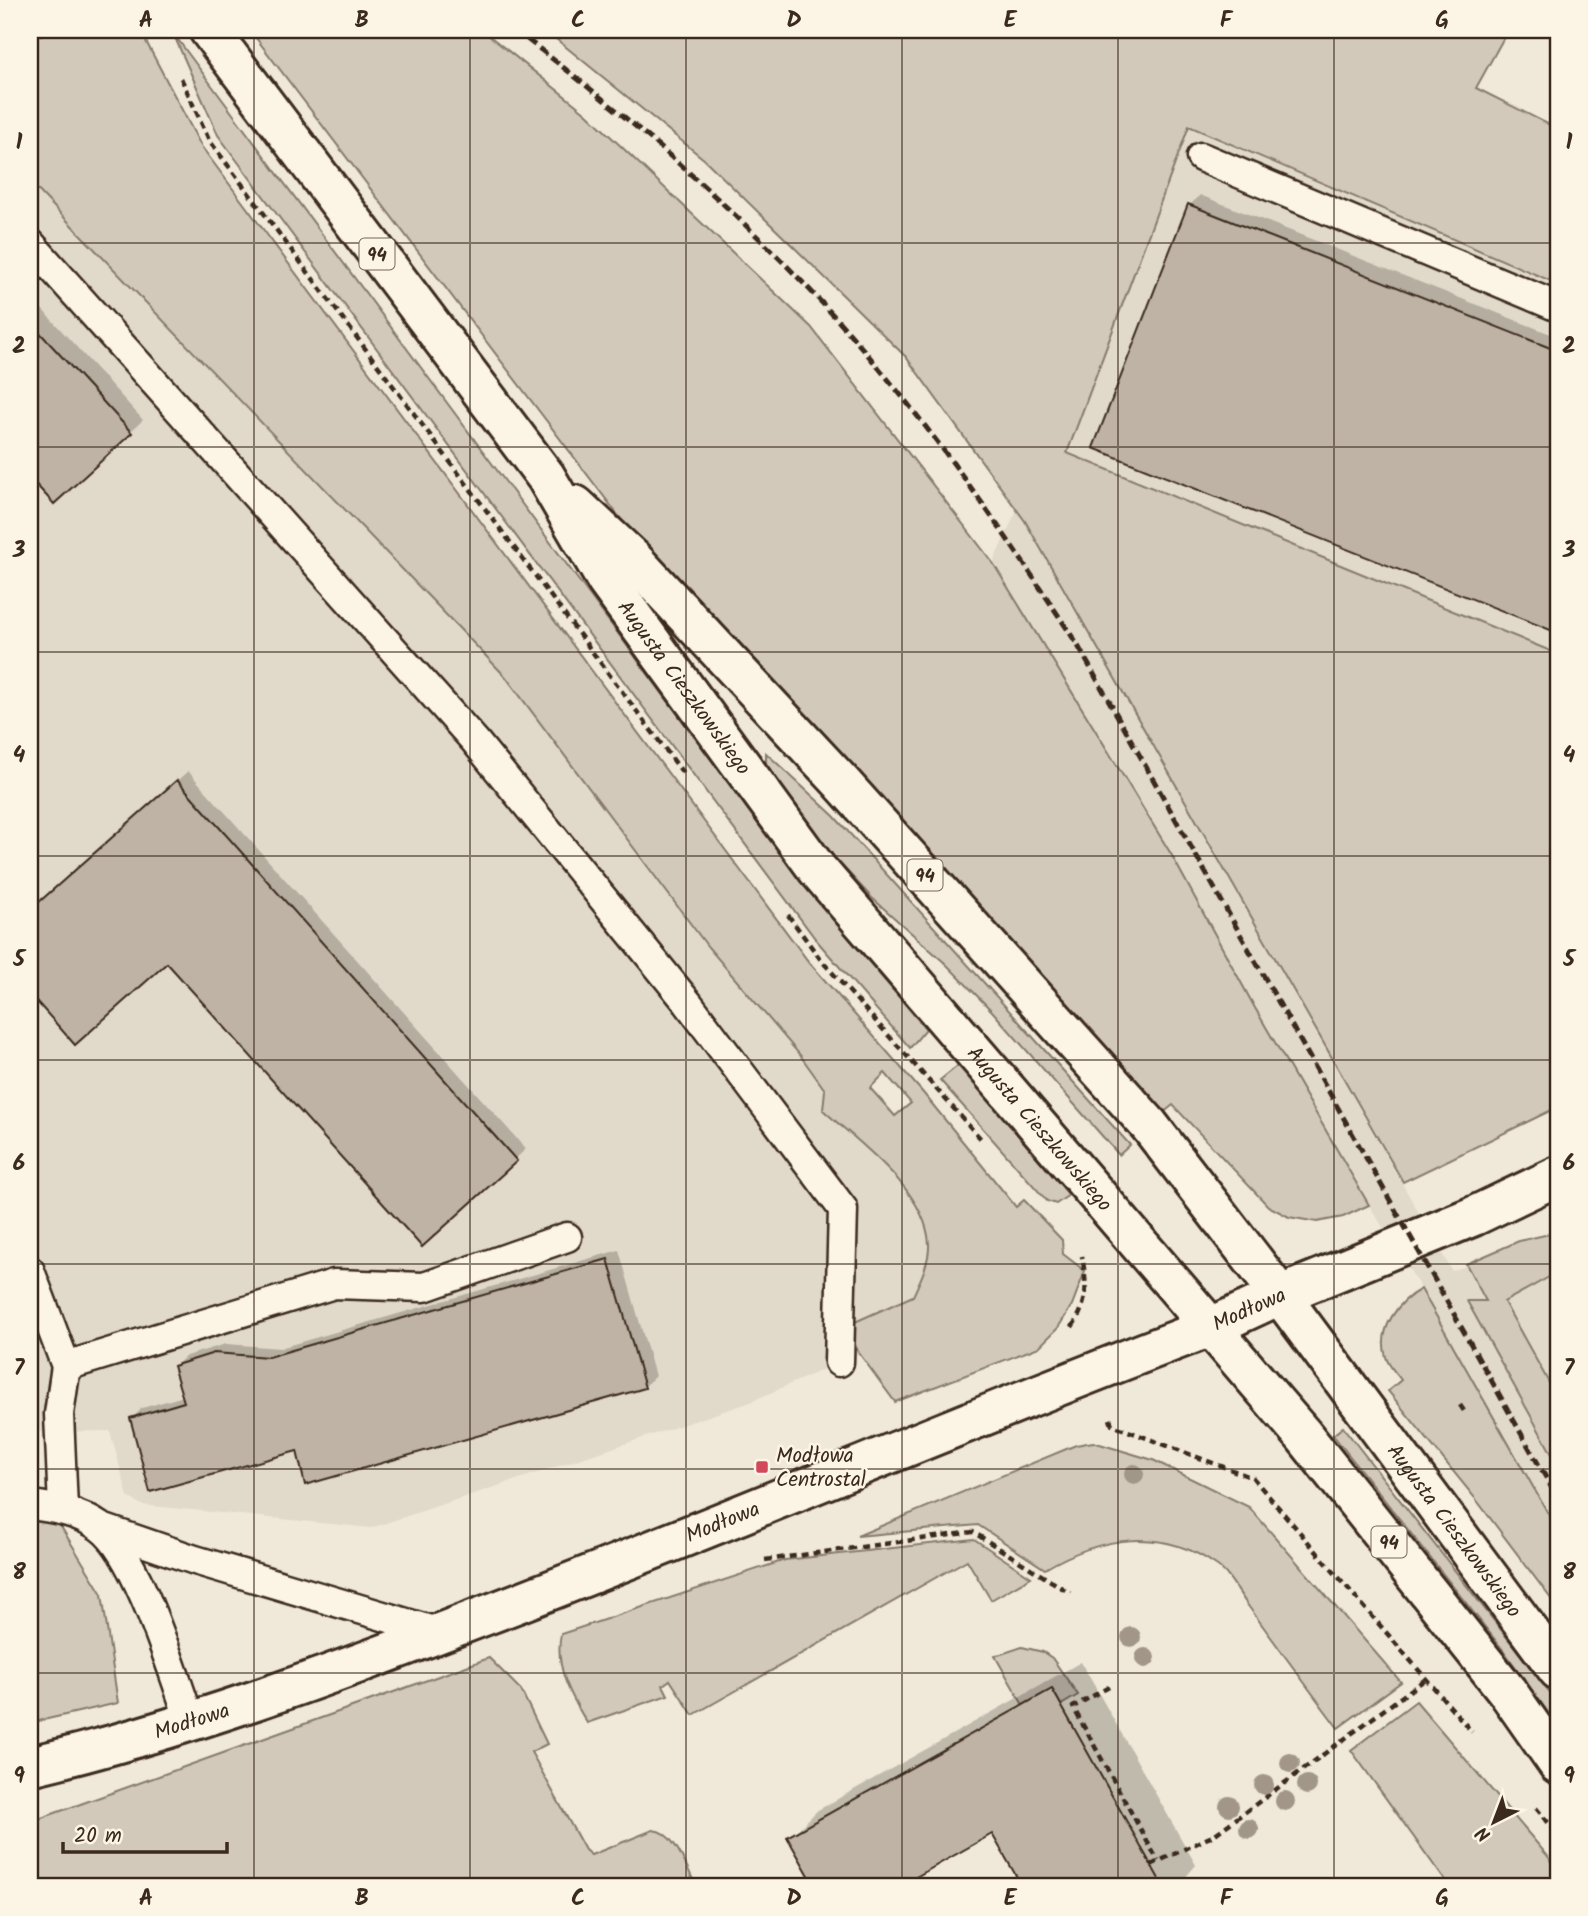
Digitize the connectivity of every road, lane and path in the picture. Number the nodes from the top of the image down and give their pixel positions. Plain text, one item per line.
1 (46, 30) edge
2 (209, 30) edge
3 (30, 42) edge
4 (1201, 157) dead end
5 (30, 243) edge
6 (1558, 307) edge
7 (546, 477) junction
8 (1558, 1175) edge
9 (568, 1237) dead end
10 (1082, 1250) dead end
11 (30, 1270) edge
12 (1280, 1295) junction
13 (1211, 1327) junction
14 (1068, 1334) dead end
15 (839, 1362) dead end
16 (66, 1366) junction
17 (1460, 1405) dead end
18 (1466, 1414) dead end
19 (1112, 1425) dead end
20 (30, 1505) edge
21 (63, 1509) junction
22 (102, 1528) junction
23 (763, 1560) dead end
24 (1070, 1593) dead end
25 (440, 1633) junction
26 (1558, 1670) edge
27 (1427, 1678) junction
28 (1109, 1687) dead end
29 (190, 1720) junction
30 (1479, 1740) dead end
31 (1558, 1764) edge
32 (30, 1766) edge
33 (1532, 1803) dead end
34 (1558, 1834) edge
35 (1158, 1861) junction
36 (1151, 1865) dead end

1 - 3 path
2 - 7 main road, Augusta Cieszkowskiego / 94
4 - 6 lane
5 - 15 lane
7 - 12 main road, Augusta Cieszkowskiego / 94
7 - 13 main road, Augusta Cieszkowskiego / 94
8 - 12 main road, Modłowa
9 - 16 lane
10 - 14 path
11 - 16 lane
12 - 13 main road, Modłowa
12 - 26 main road, Augusta Cieszkowskiego / 94
13 - 25 main road, Modłowa
13 - 31 main road, Augusta Cieszkowskiego / 94
16 - 21 lane
17 - 18 path
19 - 27 path
20 - 21 lane
21 - 22 lane
22 - 25 lane
22 - 29 lane
23 - 24 path
25 - 29 main road, Modłowa
27 - 30 path
27 - 35 path
28 - 35 path
29 - 32 main road, Modłowa
33 - 34 path
35 - 36 path

